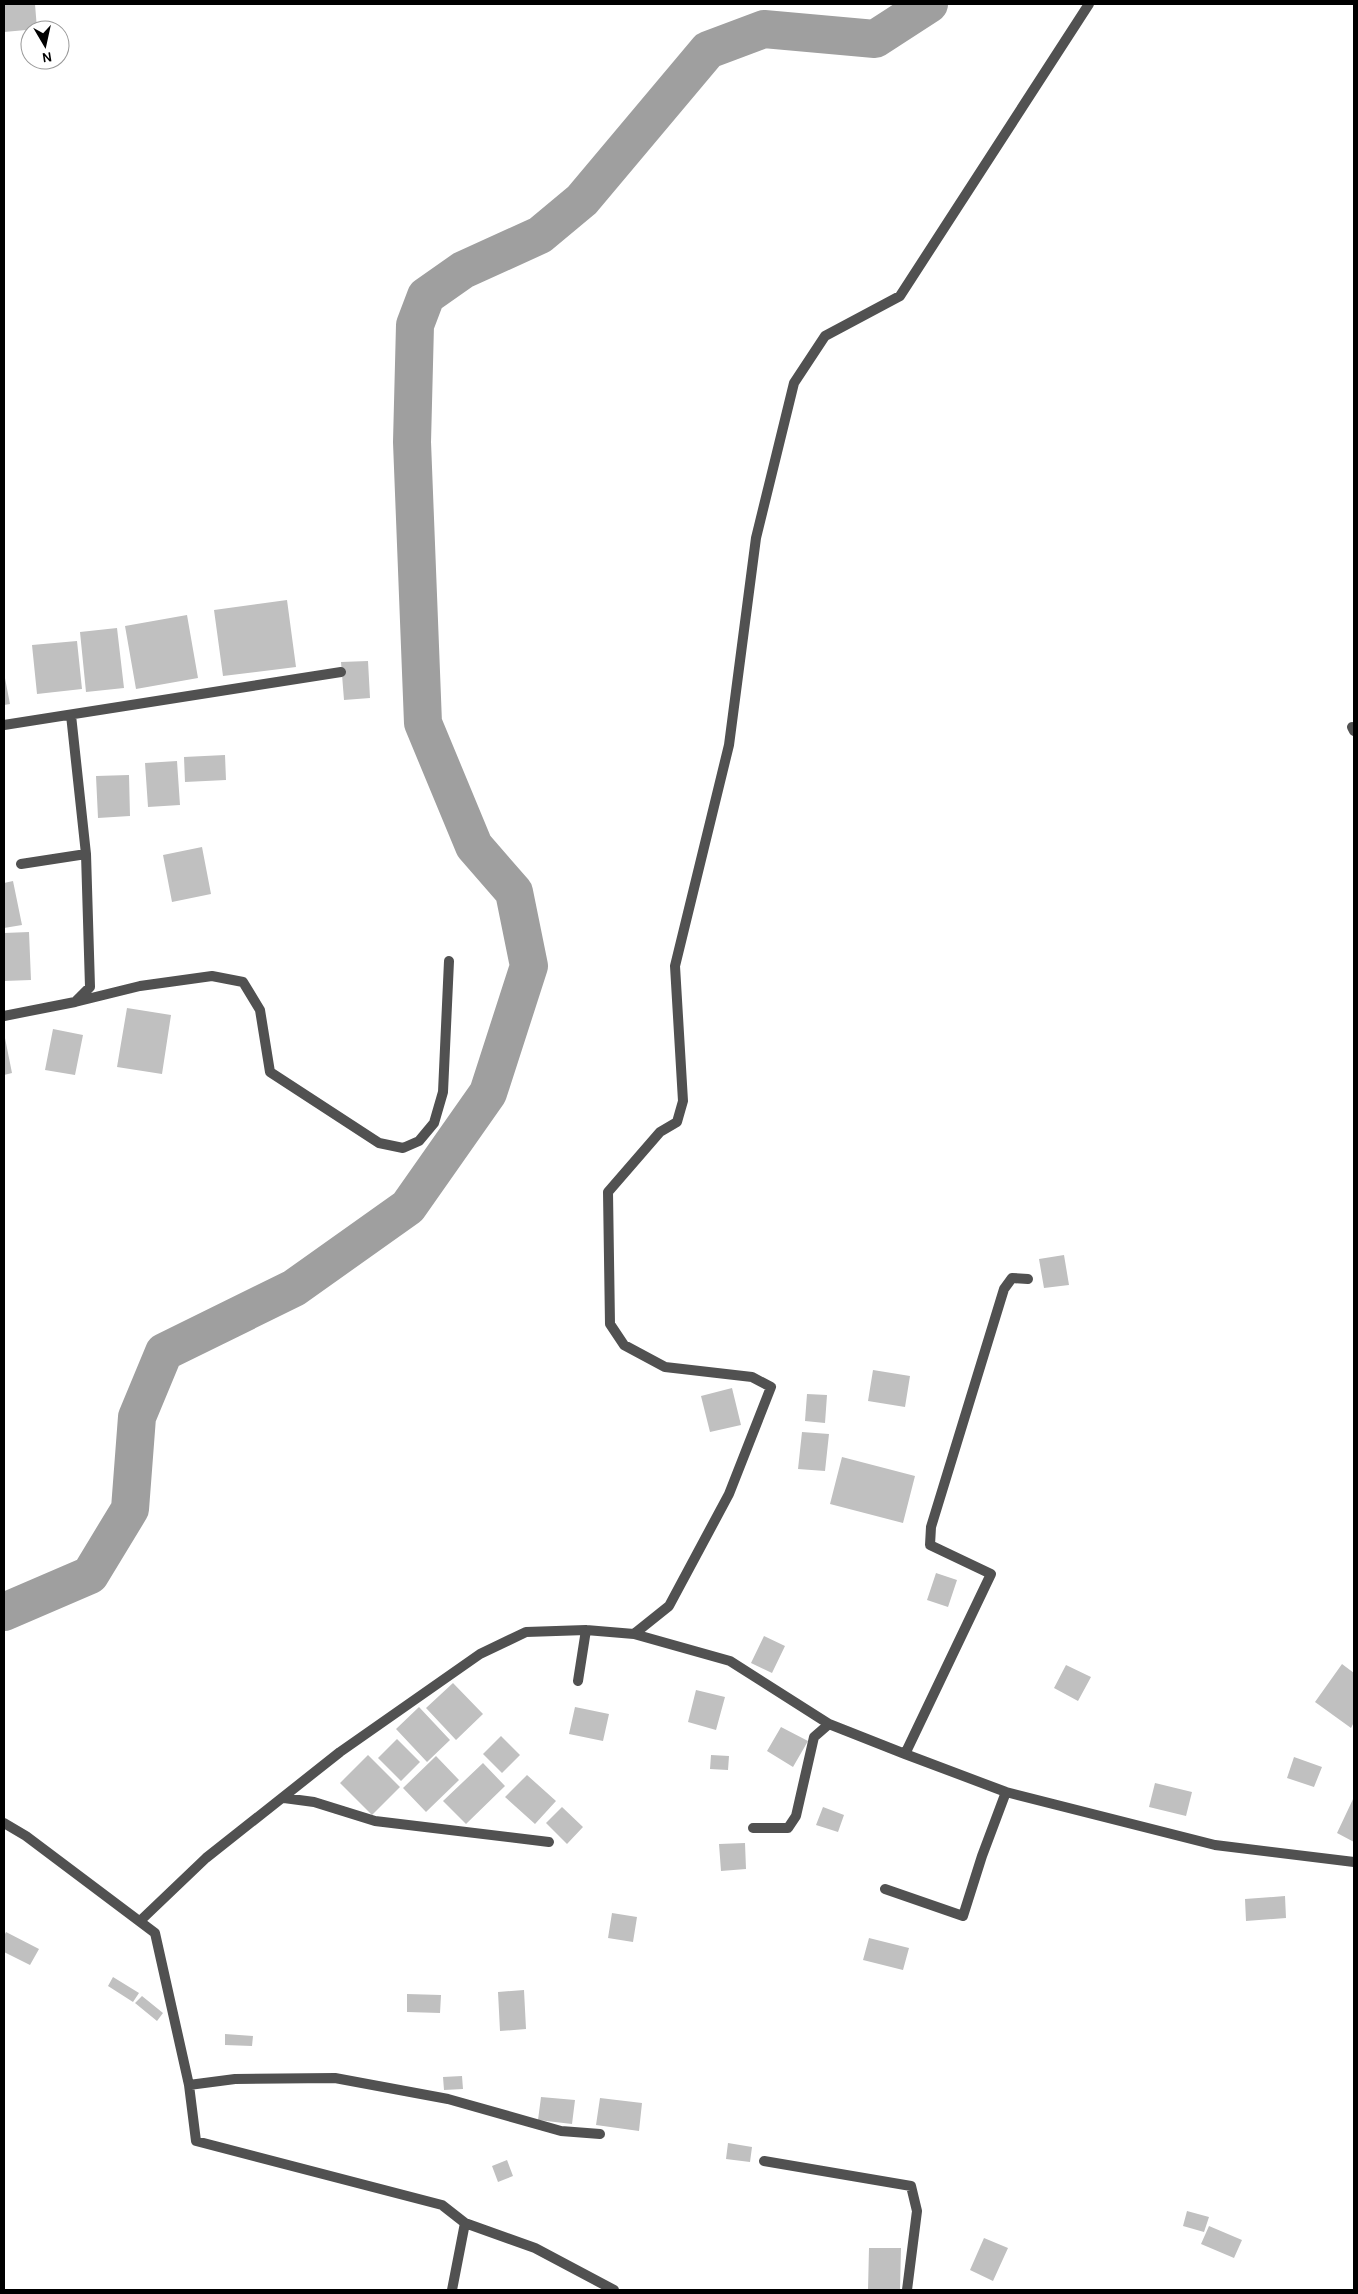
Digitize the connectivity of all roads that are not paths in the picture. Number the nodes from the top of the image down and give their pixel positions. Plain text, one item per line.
1 (1089, 4) edge
2 (341, 672) dead end
3 (71, 715) junction
4 (4, 725) edge
5 (86, 854) junction
6 (21, 864) dead end
7 (448, 961) dead end
8 (75, 1002) junction
9 (4, 1016) edge
10 (1028, 1279) dead end
11 (586, 1630) junction
12 (634, 1634) junction
13 (578, 1681) dead end
14 (829, 1724) junction
15 (905, 1754) junction
16 (1006, 1792) junction
17 (284, 1798) junction
18 (4, 1823) edge
19 (754, 1828) dead end
20 (550, 1842) dead end
21 (1354, 1862) edge
22 (885, 1889) dead end
23 (140, 1921) junction
24 (189, 2085) junction
25 (600, 2134) dead end
26 (764, 2161) dead end
27 (465, 2223) junction
28 (452, 2290) edge
29 (614, 2290) edge
30 (907, 2290) edge

1 - 12 street
2 - 3 street
3 - 4 street
3 - 5 street
5 - 6 street
5 - 8 street
7 - 8 street
8 - 9 street
10 - 15 street
11 - 12 street
11 - 13 street
11 - 17 street
12 - 14 street
14 - 15 street
14 - 19 street
15 - 16 street
16 - 21 street
16 - 22 street
17 - 20 street
17 - 23 street
18 - 23 street
23 - 24 street
24 - 25 street
24 - 27 street
26 - 30 street
27 - 28 street
27 - 29 street

